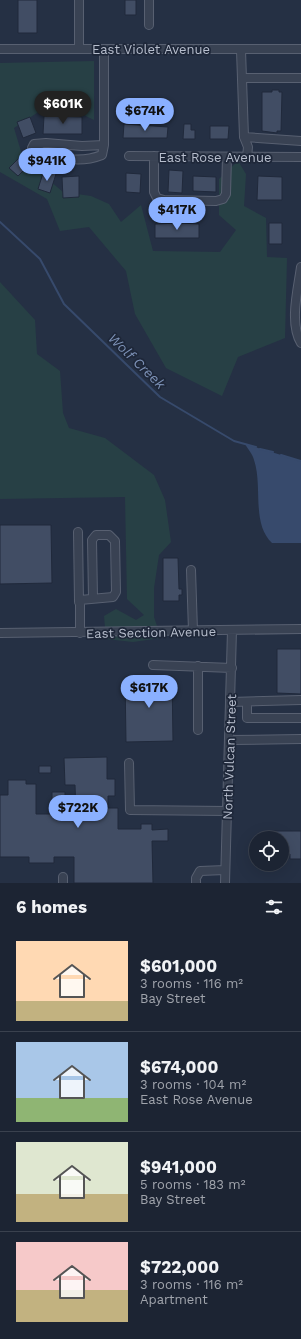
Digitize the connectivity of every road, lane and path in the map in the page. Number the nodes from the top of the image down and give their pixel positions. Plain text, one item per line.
1 (79, 0) edge
2 (149, 0) edge
3 (149, 25) dead end
4 (0, 49) edge
5 (79, 49) junction
6 (104, 49) junction
7 (301, 49) edge
8 (241, 50) junction
9 (243, 78) junction
10 (301, 78) edge
11 (244, 138) junction
12 (301, 141) edge
13 (104, 145) junction
14 (129, 156) dead end
15 (154, 156) junction
16 (227, 157) junction
17 (247, 157) junction
18 (301, 157) edge
19 (301, 267) edge
20 (298, 296) edge
21 (301, 343) edge
22 (78, 532) dead end
23 (191, 570) dead end
24 (93, 598) junction
25 (79, 602) junction
26 (301, 629) edge
27 (232, 630) junction
28 (193, 631) junction
29 (0, 633) edge
30 (80, 633) junction
31 (153, 665) dead end
32 (198, 666) junction
33 (232, 668) junction
34 (301, 700) edge
35 (231, 702) junction
36 (247, 702) junction
37 (301, 718) edge
38 (198, 730) dead end
39 (301, 739) edge
40 (230, 740) junction
41 (129, 763) dead end
42 (227, 811) junction
43 (225, 870) junction
44 (196, 883) edge
45 (225, 883) edge

1 - 5 street
2 - 3 street
4 - 5 street, East Violet Avenue
5 - 6 street, East Violet Avenue
6 - 8 street, East Violet Avenue
6 - 13 street
7 - 8 street, East Violet Avenue
8 - 9 street
9 - 10 street
9 - 11 street
11 - 12 street
11 - 17 street
13 - 13 street
14 - 15 street, East Rose Avenue
15 - 16 street, East Rose Avenue
15 - 16 street
16 - 17 street, East Rose Avenue
17 - 18 street, East Rose Avenue
19 - 20 street
20 - 21 street
22 - 25 street
23 - 28 street
24 - 24 street
24 - 25 street
25 - 30 street
26 - 27 street, East Section Avenue
27 - 28 street, East Section Avenue
27 - 33 street, North Vulcan Street
28 - 30 street, East Section Avenue
29 - 30 street, East Section Avenue
31 - 32 street
32 - 33 street
32 - 38 street
33 - 35 street, North Vulcan Street
34 - 36 street
35 - 36 street
35 - 40 street, North Vulcan Street
36 - 37 street
39 - 40 street
40 - 42 street, North Vulcan Street
41 - 42 street
42 - 43 street, North Vulcan Street
43 - 44 street
43 - 45 street, North Vulcan Street

